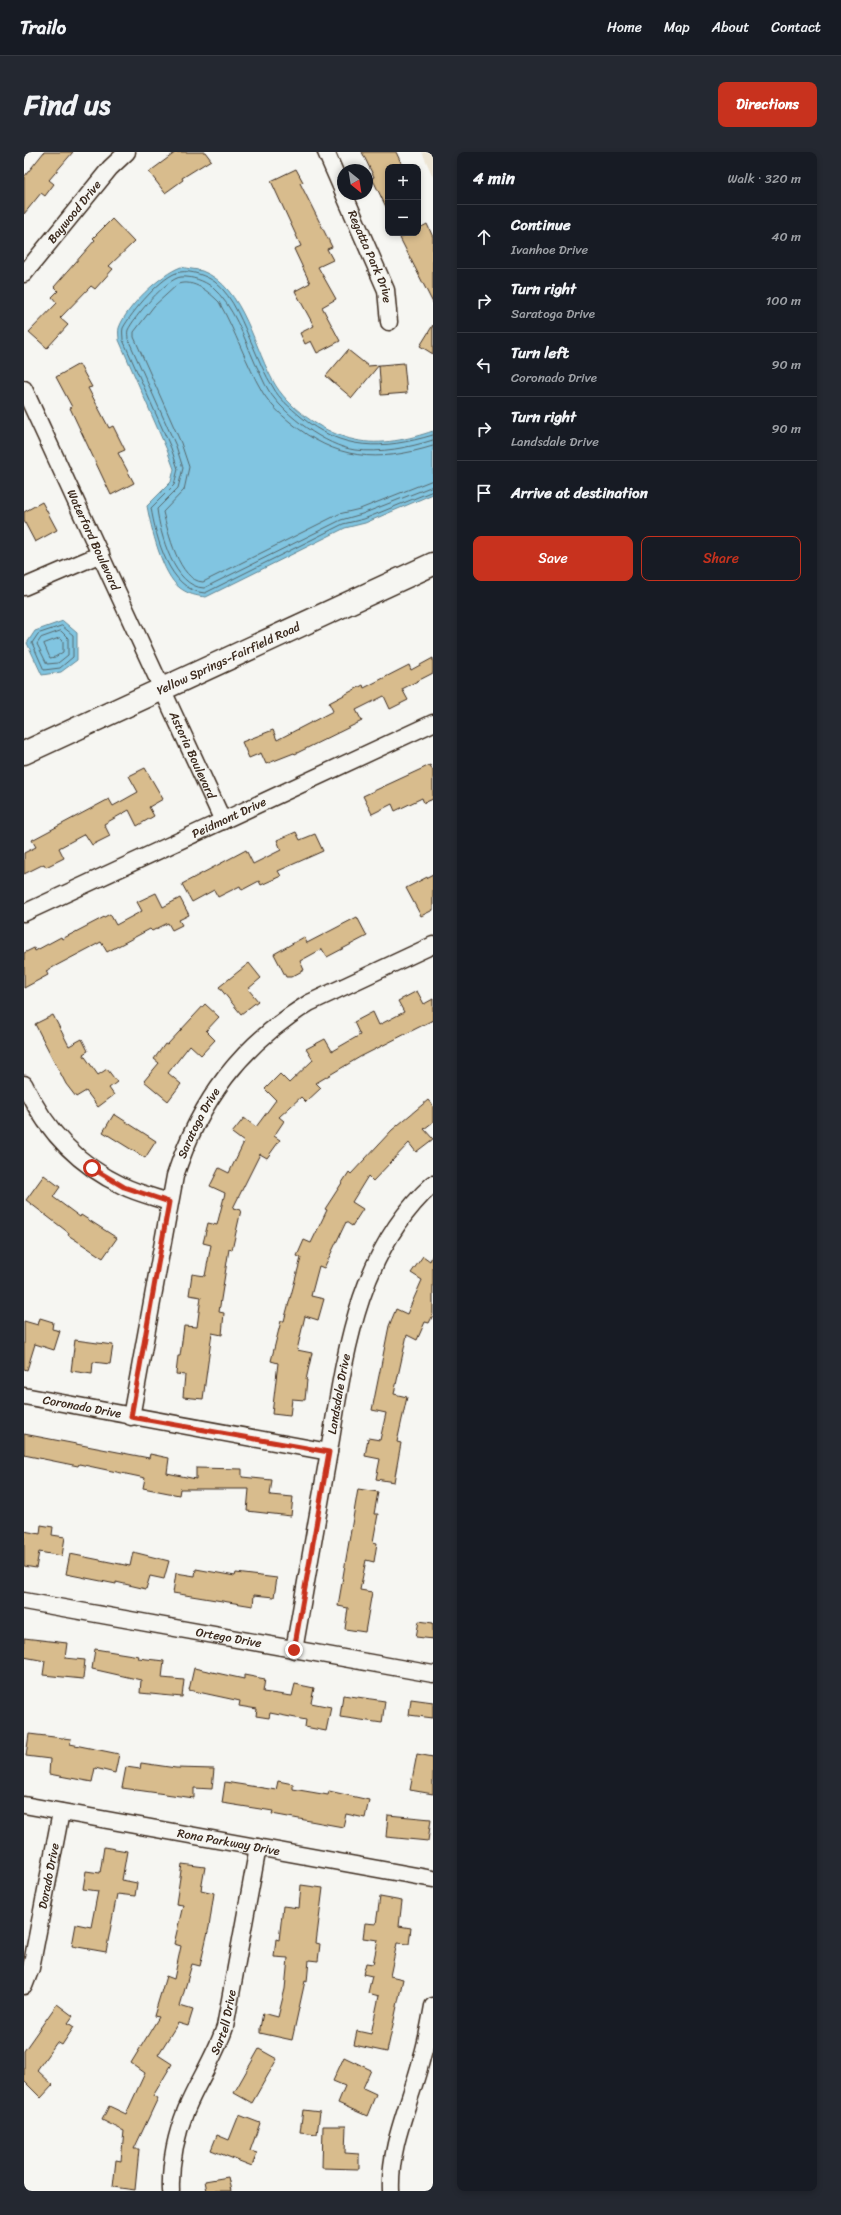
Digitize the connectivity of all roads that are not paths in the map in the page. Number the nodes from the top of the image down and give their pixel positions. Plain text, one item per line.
1 (127, 152) edge
2 (326, 152) edge
3 (337, 177) edge
4 (347, 200) edge
5 (24, 274) edge
6 (389, 322) dead end
7 (24, 389) edge
8 (101, 554) junction
9 (433, 564) edge
10 (24, 587) edge
11 (163, 690) junction
12 (433, 723) edge
13 (24, 754) edge
14 (223, 821) junction
15 (24, 913) edge
16 (433, 945) edge
17 (24, 1084) edge
18 (433, 1184) edge
19 (169, 1202) junction
20 (24, 1396) edge
21 (131, 1417) junction
22 (329, 1452) junction
23 (24, 1602) edge
24 (294, 1650) junction
25 (433, 1674) edge
26 (24, 1805) edge
27 (61, 1812) junction
28 (258, 1847) junction
29 (433, 1879) edge
30 (24, 1986) edge
31 (433, 2006) edge
32 (171, 2191) edge
33 (391, 2191) edge

1 - 5 street, Baywood Drive
2 - 3 street, Regatta Park Drive
4 - 6 street, Regatta Park Drive
7 - 8 street, Waterford Boulevard
8 - 10 street
8 - 11 street, Waterford Boulevard
9 - 11 main road, Yellow Springs-Fairfield Road
11 - 13 main road, Yellow Springs-Fairfield Road
11 - 14 street, Astoria Boulevard
12 - 14 street, Peidmont Drive
14 - 15 street, Peidmont Drive
16 - 19 street, Saratoga Drive
17 - 19 street
18 - 22 street, Landsdale Drive
19 - 21 street, Saratoga Drive
20 - 21 street, Coronado Drive
21 - 22 street, Coronado Drive
22 - 24 street, Landsdale Drive
23 - 24 street, Ortego Drive
24 - 25 street, Ortego Drive
26 - 27 street, Rona Parkway Drive
27 - 28 street, Rona Parkway Drive
27 - 30 street, Dorado Drive
28 - 29 street, Rona Parkway Drive
28 - 32 street, Sartell Drive
31 - 33 street

